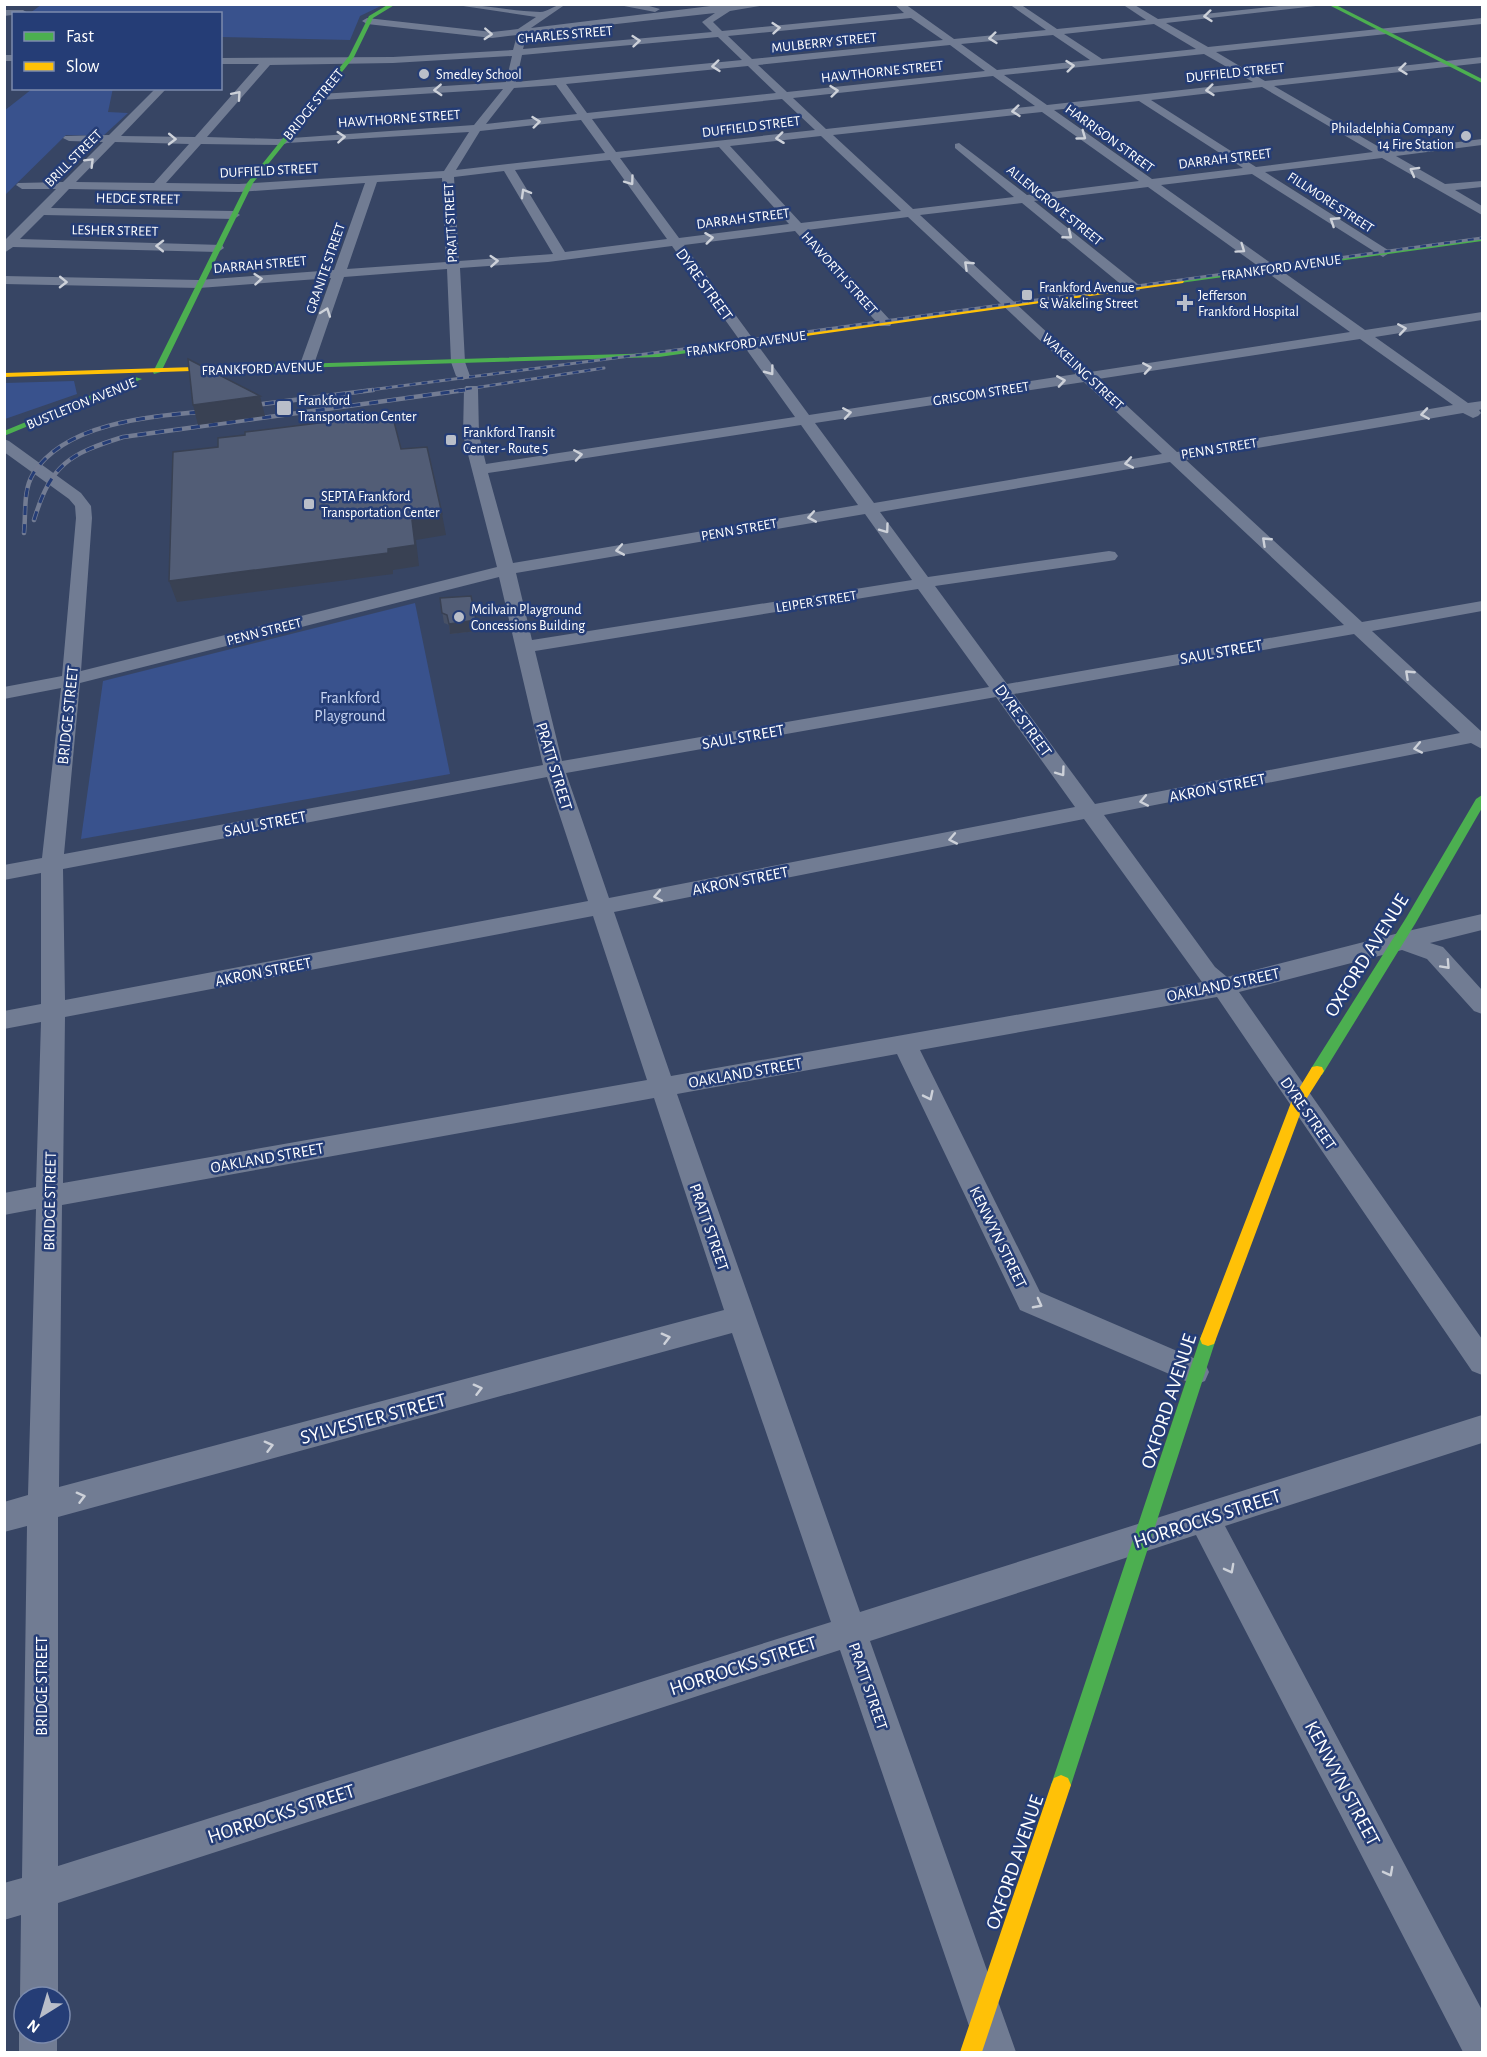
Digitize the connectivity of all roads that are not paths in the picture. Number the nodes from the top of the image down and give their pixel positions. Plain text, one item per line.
1 (394, 4) edge
2 (454, 4) edge
3 (562, 4) edge
4 (618, 4) edge
5 (767, 4) edge
6 (898, 4) edge
7 (1013, 4) edge
8 (1126, 4) edge
9 (1329, 4) edge
10 (651, 6) edge
11 (732, 7) edge
12 (690, 13) junction
13 (545, 15) junction
14 (911, 15) junction
15 (367, 21) junction
16 (629, 21) junction
17 (1482, 21) edge
18 (1156, 22) junction
19 (1055, 32) junction
20 (1385, 32) junction
21 (522, 33) junction
22 (718, 33) junction
23 (950, 43) junction
24 (1206, 51) junction
25 (517, 52) junction
26 (1482, 60) edge
27 (222, 61) edge
28 (347, 62) junction
29 (266, 63) junction
30 (750, 63) junction
31 (1102, 63) junction
32 (1448, 64) junction
33 (995, 74) junction
34 (1482, 81) edge
35 (1264, 84) junction
36 (510, 86) junction
37 (160, 90) edge
38 (560, 91) junction
39 (786, 96) junction
40 (321, 97) junction
41 (1141, 98) junction
42 (503, 102) junction
43 (478, 105) dead end
44 (1044, 108) junction
45 (584, 117) junction
46 (478, 128) junction
47 (823, 132) junction
48 (69, 138) dead end
49 (114, 138) junction
50 (197, 140) junction
51 (282, 141) junction
52 (1482, 142) edge
53 (722, 144) junction
54 (958, 146) dead end
55 (1383, 154) junction
56 (613, 157) junction
57 (508, 168) junction
58 (1254, 170) junction
59 (448, 174) junction
60 (372, 179) junction
61 (1148, 183) junction
62 (1482, 184) edge
63 (22, 185) dead end
64 (67, 185) junction
65 (156, 187) junction
66 (248, 188) junction
67 (1445, 188) junction
68 (1022, 198) junction
69 (41, 211) junction
70 (1482, 211) edge
71 (911, 212) junction
72 (234, 215) junction
73 (798, 226) junction
74 (1482, 239) edge
75 (675, 242) junction
76 (8, 246) edge
77 (218, 248) junction
78 (1383, 253) junction
79 (561, 256) junction
80 (453, 264) junction
81 (1268, 269) junction
82 (340, 272) junction
83 (4, 280) edge
84 (199, 284) junction
85 (1134, 288) junction
86 (1011, 305) junction
87 (1482, 316) edge
88 (885, 323) junction
89 (1363, 335) junction
90 (748, 342) junction
91 (306, 367) junction
92 (157, 372) junction
93 (94, 374) junction
94 (4, 375) edge
95 (464, 375) junction
96 (1090, 377) junction
97 (90, 399) junction
98 (1482, 405) edge
99 (1465, 408) junction
100 (806, 420) junction
101 (1482, 420) edge
102 (4, 434) edge
103 (4, 444) edge
104 (1173, 456) junction
105 (479, 471) junction
106 (869, 507) junction
107 (1109, 556) dead end
108 (506, 570) junction
109 (925, 583) junction
110 (1482, 606) edge
111 (1358, 627) junction
112 (524, 647) junction
113 (71, 679) junction
114 (1002, 690) junction
115 (4, 693) edge
116 (1479, 740) edge
117 (554, 769) junction
118 (1482, 799) edge
119 (1090, 812) junction
120 (52, 864) junction
121 (4, 873) edge
122 (600, 907) junction
123 (1482, 922) edge
124 (1399, 941) junction
125 (1223, 987) junction
126 (1482, 1005) edge
127 (53, 1011) junction
128 (4, 1020) edge
129 (904, 1043) junction
130 (663, 1086) junction
131 (1299, 1100) junction
132 (50, 1196) junction
133 (4, 1204) edge
134 (741, 1318) junction
135 (1482, 1362) edge
136 (1196, 1372) junction
137 (1482, 1429) edge
138 (43, 1507) junction
139 (4, 1517) edge
140 (1203, 1517) junction
141 (1144, 1538) junction
142 (850, 1631) junction
143 (40, 1890) junction
144 (4, 1902) edge
145 (39, 1985) edge
146 (984, 2014) junction
147 (1482, 2049) edge
148 (971, 2052) edge
149 (997, 2052) edge

1 - 15 main road
2 - 13 street
3 - 13 street
4 - 10 street
5 - 11 street
6 - 14 street, HARRISON STREET
7 - 19 street
8 - 18 street
9 -> 18 street, MULBERRY STREET
9 - 20 main road
10 - 12 street
10 - 16 street
11 - 12 street
11 - 22 street
12 - 16 street
13 - 21 street
22 -> 14 street, CHARLES STREET
14 - 23 street, HARRISON STREET
15 -> 21 street
15 - 28 main road, BRIDGE STREET
16 - 21 street
17 - 20 street, HAWTHORNE STREET
18 - 19 street, MULBERRY STREET
18 - 24 street
19 -> 23 street, MULBERRY STREET
19 - 31 street
20 - 24 street, HAWTHORNE STREET
20 - 32 main road
21 - 25 street, PRATT STREET
25 -> 22 street, CHARLES STREET
22 - 30 street, WAKELING STREET
23 - 30 street, MULBERRY STREET
23 - 33 street, HARRISON STREET
24 - 31 street, HAWTHORNE STREET
24 - 35 street
25 - 28 street, CHARLES STREET
25 - 36 street, PRATT STREET
26 - 32 street, DUFFIELD STREET
27 - 29 street, CHARLES STREET
28 - 29 street, CHARLES STREET
28 - 40 main road, BRIDGE STREET
50 -> 29 street
30 -> 38 street, MULBERRY STREET
30 - 39 street, WAKELING STREET
33 -> 31 street, HAWTHORNE STREET
32 - 34 main road
32 -> 35 street, DUFFIELD STREET
39 -> 33 street, HAWTHORNE STREET
33 - 44 street, HARRISON STREET
35 -> 41 street, DUFFIELD STREET
35 - 55 street
36 - 38 street, MULBERRY STREET
36 -> 40 street, MULBERRY STREET
36 - 42 street, PRATT STREET
37 - 49 street, BRILL STREET
38 - 45 street, DYRE STREET
39 - 45 street, HAWTHORNE STREET
39 - 47 street, WAKELING STREET
40 - 51 main road, BRIDGE STREET
41 - 44 street, DUFFIELD STREET
41 - 58 street, FILLMORE STREET
42 - 43 street
42 - 46 street, PRATT STREET
44 -> 47 street, DUFFIELD STREET
44 -> 61 street, HARRISON STREET
46 -> 45 street, HAWTHORNE STREET
45 - 56 street, DYRE STREET
51 -> 46 street, HAWTHORNE STREET
46 - 59 street, PRATT STREET
47 -> 53 street, DUFFIELD STREET
47 - 71 street, WAKELING STREET
48 - 49 street, HAWTHORNE STREET
49 -> 50 street, HAWTHORNE STREET
64 -> 49 street, BRILL STREET
50 - 51 street, HAWTHORNE STREET
50 - 65 street
51 - 66 main road, BRIDGE STREET
52 - 55 street, DARRAH STREET
53 - 56 street, DUFFIELD STREET
53 - 73 street, HAWORTH STREET
54 - 68 street, ALLENGROVE STREET
55 - 58 street, DARRAH STREET
67 -> 55 street
56 - 57 street, DUFFIELD STREET
56 -> 75 street, DYRE STREET
57 - 59 street, DUFFIELD STREET
79 -> 57 street
58 - 61 street, DARRAH STREET
78 -> 58 street, FILLMORE STREET
59 - 60 street, DUFFIELD STREET
59 - 80 street, PRATT STREET
60 - 66 street, DUFFIELD STREET
60 - 82 street, GRANITE STREET
61 - 68 street, DARRAH STREET
61 -> 81 street, HARRISON STREET
62 - 67 street
63 - 64 street, DUFFIELD STREET
64 - 65 street, DUFFIELD STREET
64 - 69 street, BRILL STREET
65 - 66 street, DUFFIELD STREET
66 - 72 main road, BRIDGE STREET
67 - 70 street
68 - 71 street, DARRAH STREET
68 -> 85 street, ALLENGROVE STREET
69 - 72 street, HEDGE STREET
69 - 76 street, BRILL STREET
71 - 73 street, DARRAH STREET
86 -> 71 street, WAKELING STREET
72 - 77 main road, BRIDGE STREET
75 -> 73 street, DARRAH STREET
73 - 88 street, HAWORTH STREET
74 - 78 main road, FRANKFORD AVENUE
75 - 79 street, DARRAH STREET
75 - 90 street, DYRE STREET
77 -> 76 street, LESHER STREET
77 - 84 main road, BRIDGE STREET
78 - 81 main road, FRANKFORD AVENUE
80 -> 79 street, DARRAH STREET
80 - 82 street, DARRAH STREET
80 - 95 street, PRATT STREET
81 - 85 main road, FRANKFORD AVENUE
81 - 89 street, HARRISON STREET
84 -> 82 street, DARRAH STREET
91 -> 82 street, GRANITE STREET
83 -> 84 street, DARRAH STREET
84 - 92 main road, BRIDGE STREET
85 - 86 main road, FRANKFORD AVENUE
86 - 88 main road, FRANKFORD AVENUE
86 - 96 street, WAKELING STREET
89 -> 87 street, GRISCOM STREET
88 - 90 main road, FRANKFORD AVENUE
96 -> 89 street, GRISCOM STREET
89 - 99 street, HARRISON STREET
90 - 95 main road, FRANKFORD AVENUE
90 -> 100 street, DYRE STREET
91 - 92 main road, FRANKFORD AVENUE
91 - 95 main road, FRANKFORD AVENUE
92 - 93 main road, FRANKFORD AVENUE
92 - 97 main road, BUSTLETON AVENUE
93 - 94 main road, FRANKFORD AVENUE
93 - 97 main road
95 - 105 street, PRATT STREET
100 -> 96 street, GRISCOM STREET
96 - 104 street, WAKELING STREET
97 - 102 main road, BUSTLETON AVENUE
98 - 99 street, PENN STREET
99 - 101 street, HARRISON STREET
99 -> 104 street, PENN STREET
105 -> 100 street, GRISCOM STREET
100 - 106 street, DYRE STREET
103 - 113 street, BRIDGE STREET
104 -> 106 street, PENN STREET
111 -> 104 street, WAKELING STREET
105 - 108 street, PRATT STREET
106 -> 108 street, PENN STREET
106 -> 109 street, DYRE STREET
107 - 109 street, LEIPER STREET
108 - 112 street, PRATT STREET
108 - 113 street, PENN STREET
109 - 112 street, LEIPER STREET
109 - 114 street, DYRE STREET
110 - 111 street, SAUL STREET
111 - 114 street, SAUL STREET
116 -> 111 street, WAKELING STREET
112 - 117 street, PRATT STREET
113 - 115 street, PENN STREET
113 - 120 street, BRIDGE STREET
114 - 117 street, SAUL STREET
114 -> 119 street, DYRE STREET
116 -> 119 street, AKRON STREET
117 - 120 street, SAUL STREET
117 - 122 street, PRATT STREET
118 - 124 main road, OXFORD AVENUE
119 -> 122 street, AKRON STREET
119 - 125 street, DYRE STREET
120 - 121 street, SAUL STREET
120 - 127 street, BRIDGE STREET
122 - 127 street, AKRON STREET
122 - 130 street, PRATT STREET
123 - 124 street, OAKLAND STREET
124 - 125 street, OAKLAND STREET
124 -> 126 street
124 - 131 main road, OXFORD AVENUE
125 - 129 street, OAKLAND STREET
125 - 131 street, DYRE STREET
127 - 128 street, AKRON STREET
127 - 132 street, BRIDGE STREET
129 - 130 street, OAKLAND STREET
129 -> 136 street, KENWYN STREET
130 - 132 street, OAKLAND STREET
130 - 134 street, PRATT STREET
131 - 135 street, DYRE STREET
131 - 136 main road, OXFORD AVENUE
132 - 133 street, OAKLAND STREET
132 - 138 street, BRIDGE STREET
138 -> 134 street, SYLVESTER STREET
134 - 142 street, PRATT STREET
136 - 141 main road, OXFORD AVENUE
137 - 140 street, HORROCKS STREET
138 - 139 street, SYLVESTER STREET
138 - 143 street, BRIDGE STREET
140 - 141 street, HORROCKS STREET
140 -> 147 street, KENWYN STREET
141 - 142 street, HORROCKS STREET
141 - 146 main road, OXFORD AVENUE
142 - 143 street, HORROCKS STREET
142 - 146 street, PRATT STREET
143 - 144 street, HORROCKS STREET
143 - 145 street, BRIDGE STREET
146 - 148 main road, OXFORD AVENUE
146 - 149 street, PRATT STREET

